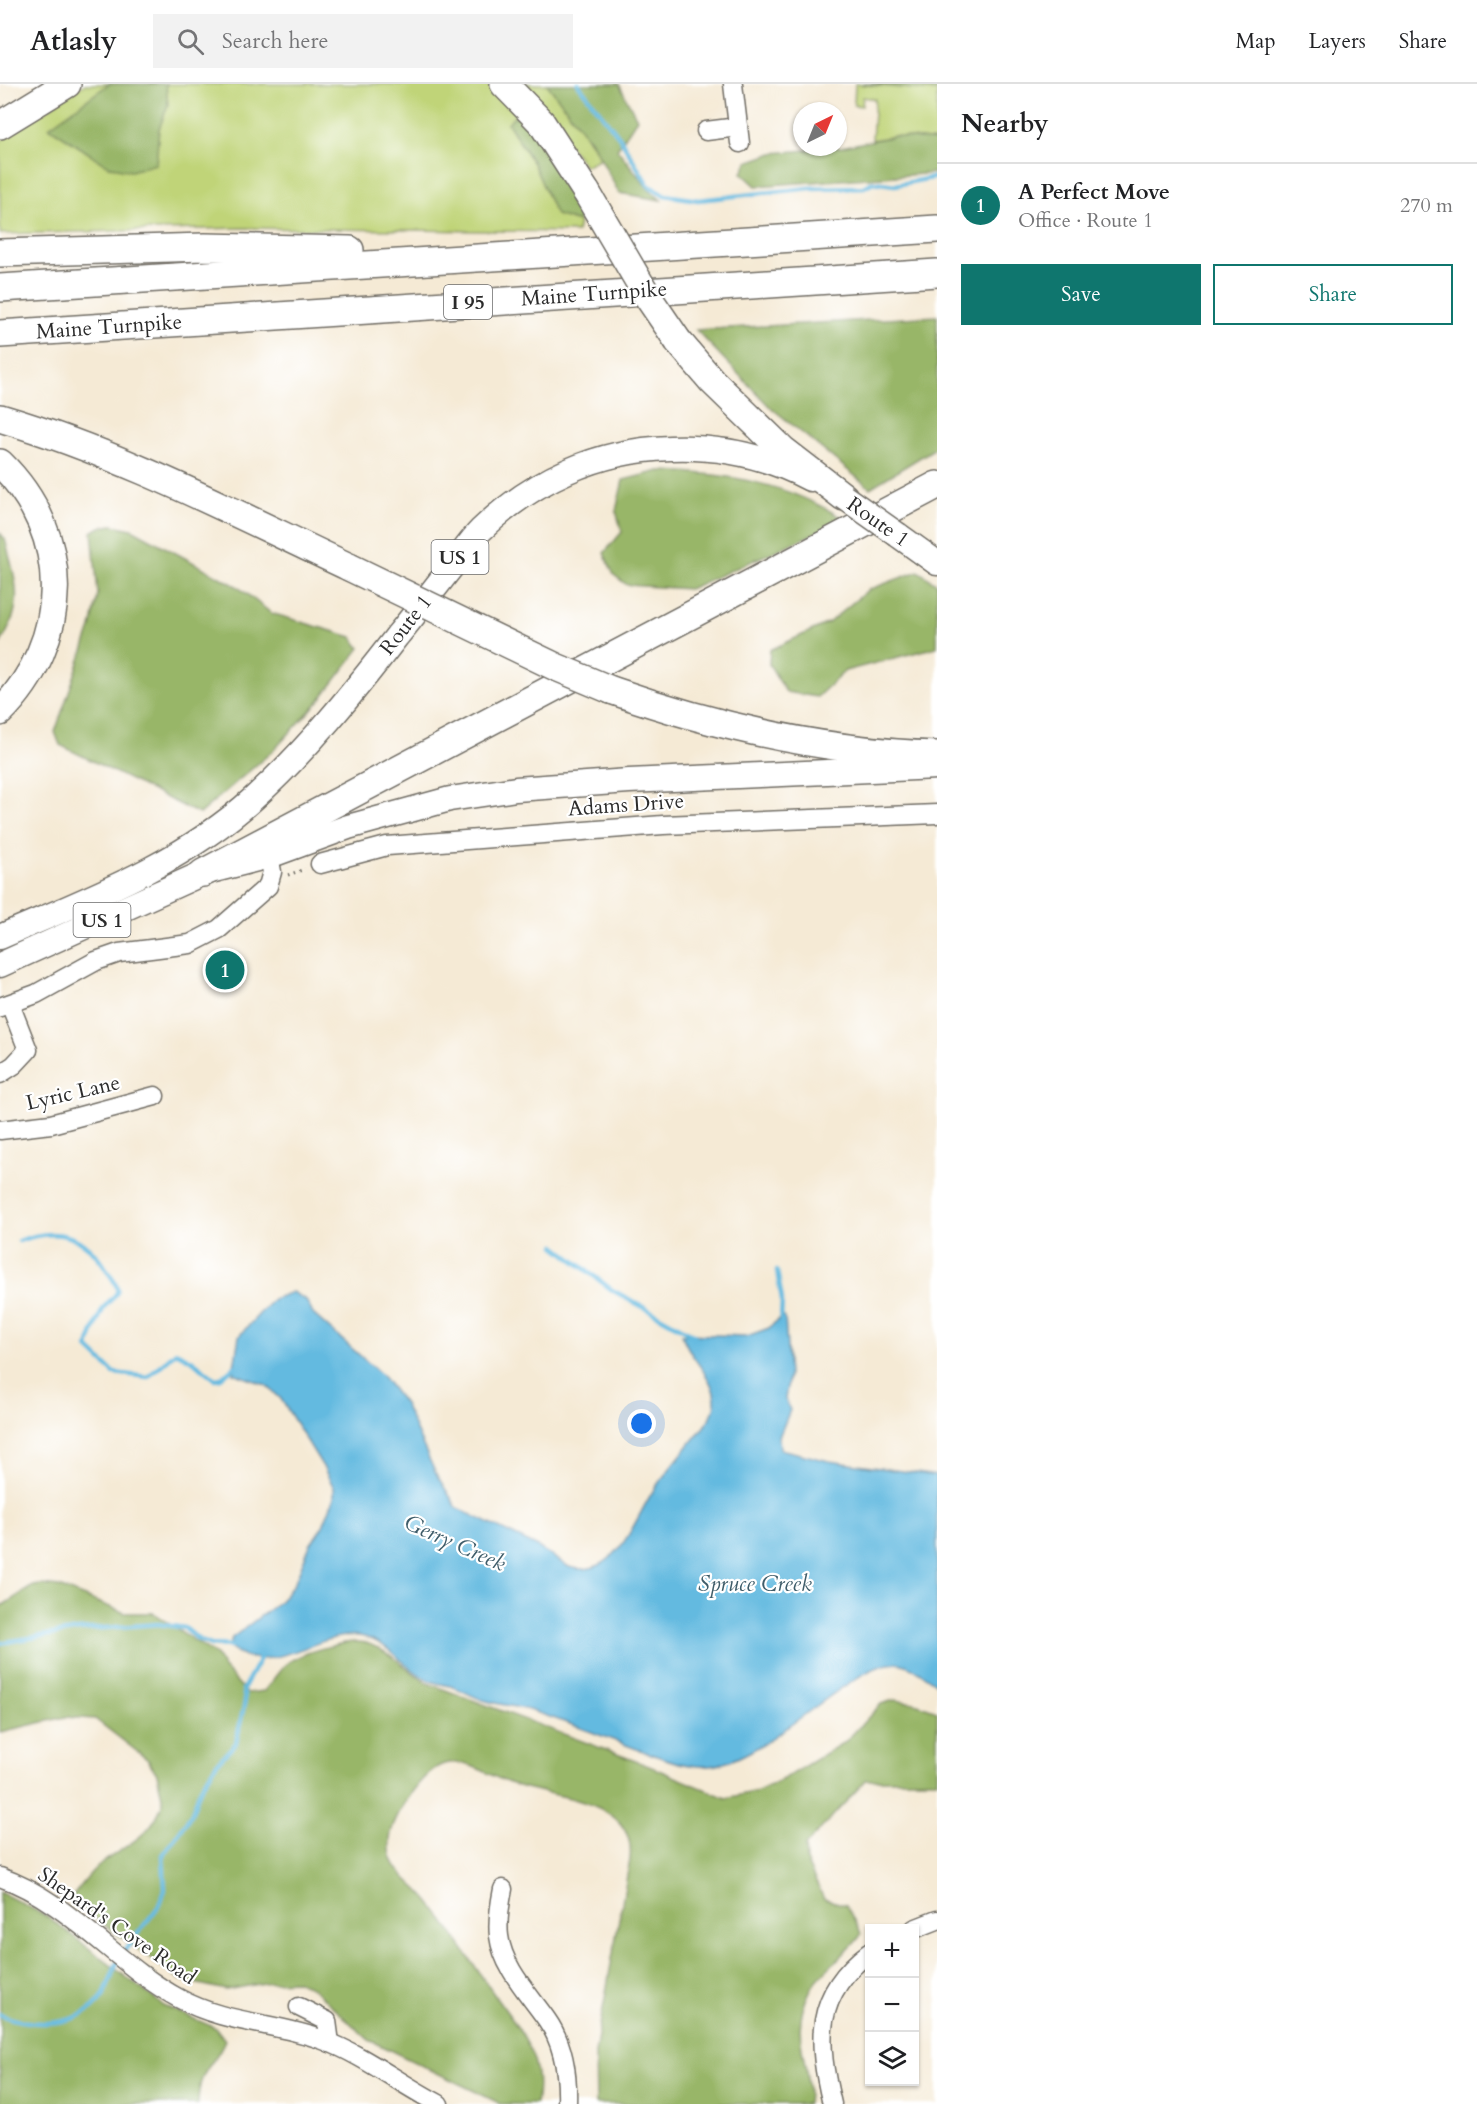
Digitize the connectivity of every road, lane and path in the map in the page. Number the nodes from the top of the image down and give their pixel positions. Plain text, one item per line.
1 (44, 84) edge
2 (67, 84) edge
3 (504, 84) edge
4 (733, 84) edge
5 (0, 124) edge
6 (705, 131) dead end
7 (937, 229) edge
8 (0, 253) edge
9 (528, 255) junction
10 (937, 273) edge
11 (0, 288) edge
12 (0, 334) edge
13 (0, 418) edge
14 (0, 463) edge
15 (937, 485) edge
16 (844, 497) junction
17 (937, 563) edge
18 (0, 712) edge
19 (937, 755) edge
20 (937, 767) edge
21 (937, 814) edge
22 (269, 856) junction
23 (320, 864) joint
24 (203, 873) junction
25 (270, 881) junction
26 (0, 937) edge
27 (0, 965) edge
28 (5, 1006) edge
29 (0, 1074) edge
30 (155, 1096) dead end
31 (0, 1130) edge
32 (0, 1877) edge
33 (503, 1889) dead end
34 (937, 1920) edge
35 (919, 1927) edge
36 (865, 1957) edge
37 (299, 2007) dead end
38 (330, 2043) junction
39 (439, 2104) edge
40 (567, 2104) edge
41 (832, 2104) edge

1 - 5 highway
2 - 5 highway
3 - 16 highway, bridge
4 - 6 street
7 - 9 highway, Maine Turnpike / I 95
8 - 9 highway
9 - 11 highway, Maine Turnpike / I 95
10 - 12 highway, Maine Turnpike / I 95
13 - 19 highway, bridge
14 - 18 highway
15 - 24 highway
16 - 17 main road, Route 1 / US 1, bridge
16 - 26 main road, Route 1 / US 1
20 - 22 main road, US 1
21 - 23 street, Adams Drive
22 - 24 main road, US 1
22 - 25 street
23 - 25 path
24 - 27 main road, US 1
25 - 28 street
28 - 29 street
30 - 31 street, Lyric Lane
32 - 38 street, Shepard's Cove Road
33 - 40 street
34 - 35 street
36 - 41 street
37 - 38 street
38 - 39 street, Shepard's Cove Road

